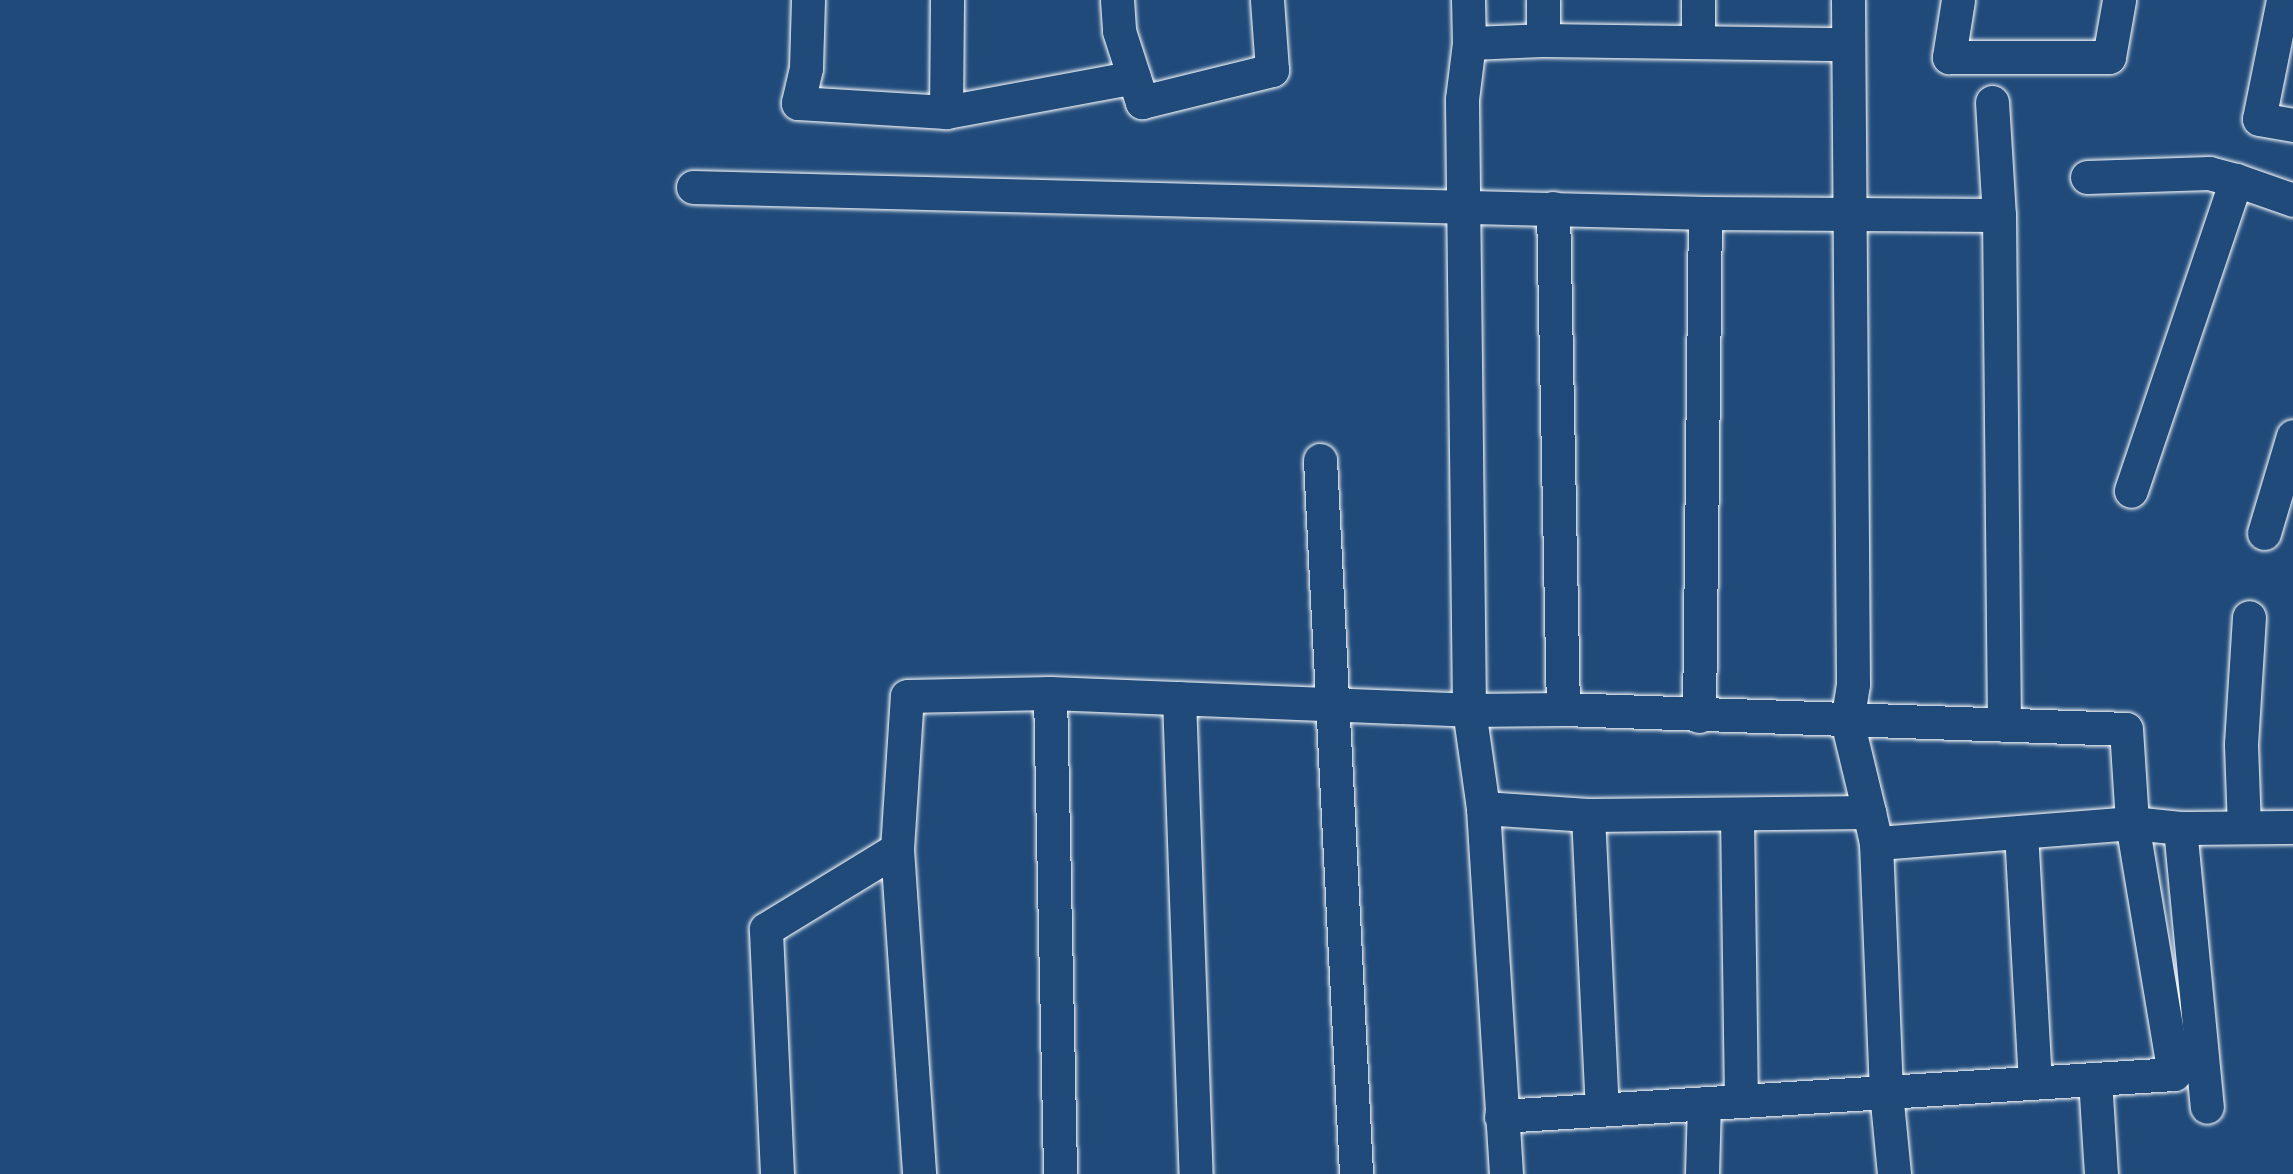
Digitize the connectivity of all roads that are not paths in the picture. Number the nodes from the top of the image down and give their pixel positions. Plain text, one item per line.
1 (808, 0) edge
2 (947, 0) edge
3 (1117, 0) edge
4 (1267, 0) edge
5 (1468, 0) edge
6 (1543, 0) edge
7 (1698, 0) edge
8 (1848, 0) edge
9 (1958, 0) edge
10 (2119, 0) edge
11 (2283, 0) edge
12 (1543, 40) junction
13 (1698, 41) junction
14 (1469, 44) junction
15 (1847, 44) junction
16 (1134, 77) junction
17 (1992, 102) dead end
18 (946, 112) junction
19 (2293, 125) edge
20 (2087, 177) dead end
21 (2236, 180) junction
22 (693, 187) dead end
23 (2293, 200) edge
24 (1461, 204) junction
25 (1553, 208) junction
26 (1705, 213) junction
27 (2000, 215) junction
28 (1852, 216) junction
29 (2293, 436) edge
30 (1320, 460) dead end
31 (2131, 491) dead end
32 (2264, 533) dead end
33 (2249, 617) dead end
34 (1050, 693) junction
35 (1179, 698) junction
36 (1330, 704) junction
37 (1563, 709) junction
38 (1469, 710) junction
39 (1699, 716) junction
40 (1847, 721) junction
41 (2004, 725) junction
42 (1483, 808) junction
43 (1588, 815) junction
44 (1737, 816) junction
45 (2133, 823) junction
46 (2244, 827) junction
47 (2293, 827) edge
48 (1873, 828) junction
49 (2180, 828) junction
50 (2020, 832) junction
51 (897, 849) junction
52 (2095, 1078) junction
53 (2035, 1082) junction
54 (1886, 1092) junction
55 (1741, 1100) junction
56 (1704, 1103) junction
57 (2206, 1107) dead end
58 (1602, 1109) junction
59 (1501, 1116) junction
60 (777, 1174) edge
61 (920, 1174) edge
62 (1060, 1174) edge
63 (1196, 1174) edge
64 (1356, 1174) edge
65 (1506, 1174) edge
66 (1702, 1174) edge
67 (1894, 1174) edge
68 (2101, 1174) edge

1 - 18 street
2 - 18 street
3 - 16 street
4 - 16 street
5 - 14 street
6 - 12 street
7 - 13 street
8 - 15 street
9 - 10 street
11 - 19 street
12 - 13 street
12 - 14 street
13 - 15 street
14 - 24 street
15 - 28 street
16 - 18 street
17 - 27 street
20 - 21 street
21 - 23 street
21 - 31 street
22 - 24 street
24 - 25 street
24 - 38 street
25 - 26 street
25 - 37 street
26 - 28 street
26 - 39 street
27 - 28 street
27 - 41 street
28 - 40 street
29 - 32 street
30 - 36 street
33 - 46 street
34 - 35 street
34 - 51 street
34 - 62 street
35 - 36 street
35 - 63 street
36 - 38 street
36 - 64 street
37 - 38 street
37 - 39 street
38 - 42 street
39 - 40 street
40 - 41 street
40 - 48 street
41 - 45 street
42 - 43 street
42 - 59 street
43 - 44 street
43 - 58 street
44 - 48 street
44 - 55 street
45 - 49 street
45 - 50 street
45 - 52 street
46 - 47 street
46 - 49 street
48 - 50 street
48 - 54 street
49 - 57 street
50 - 53 street
51 - 60 street
51 - 61 street
52 - 53 street
52 - 68 street
53 - 54 street
54 - 55 street
54 - 67 street
55 - 56 street
56 - 58 street
56 - 66 street
58 - 59 street
59 - 65 street

